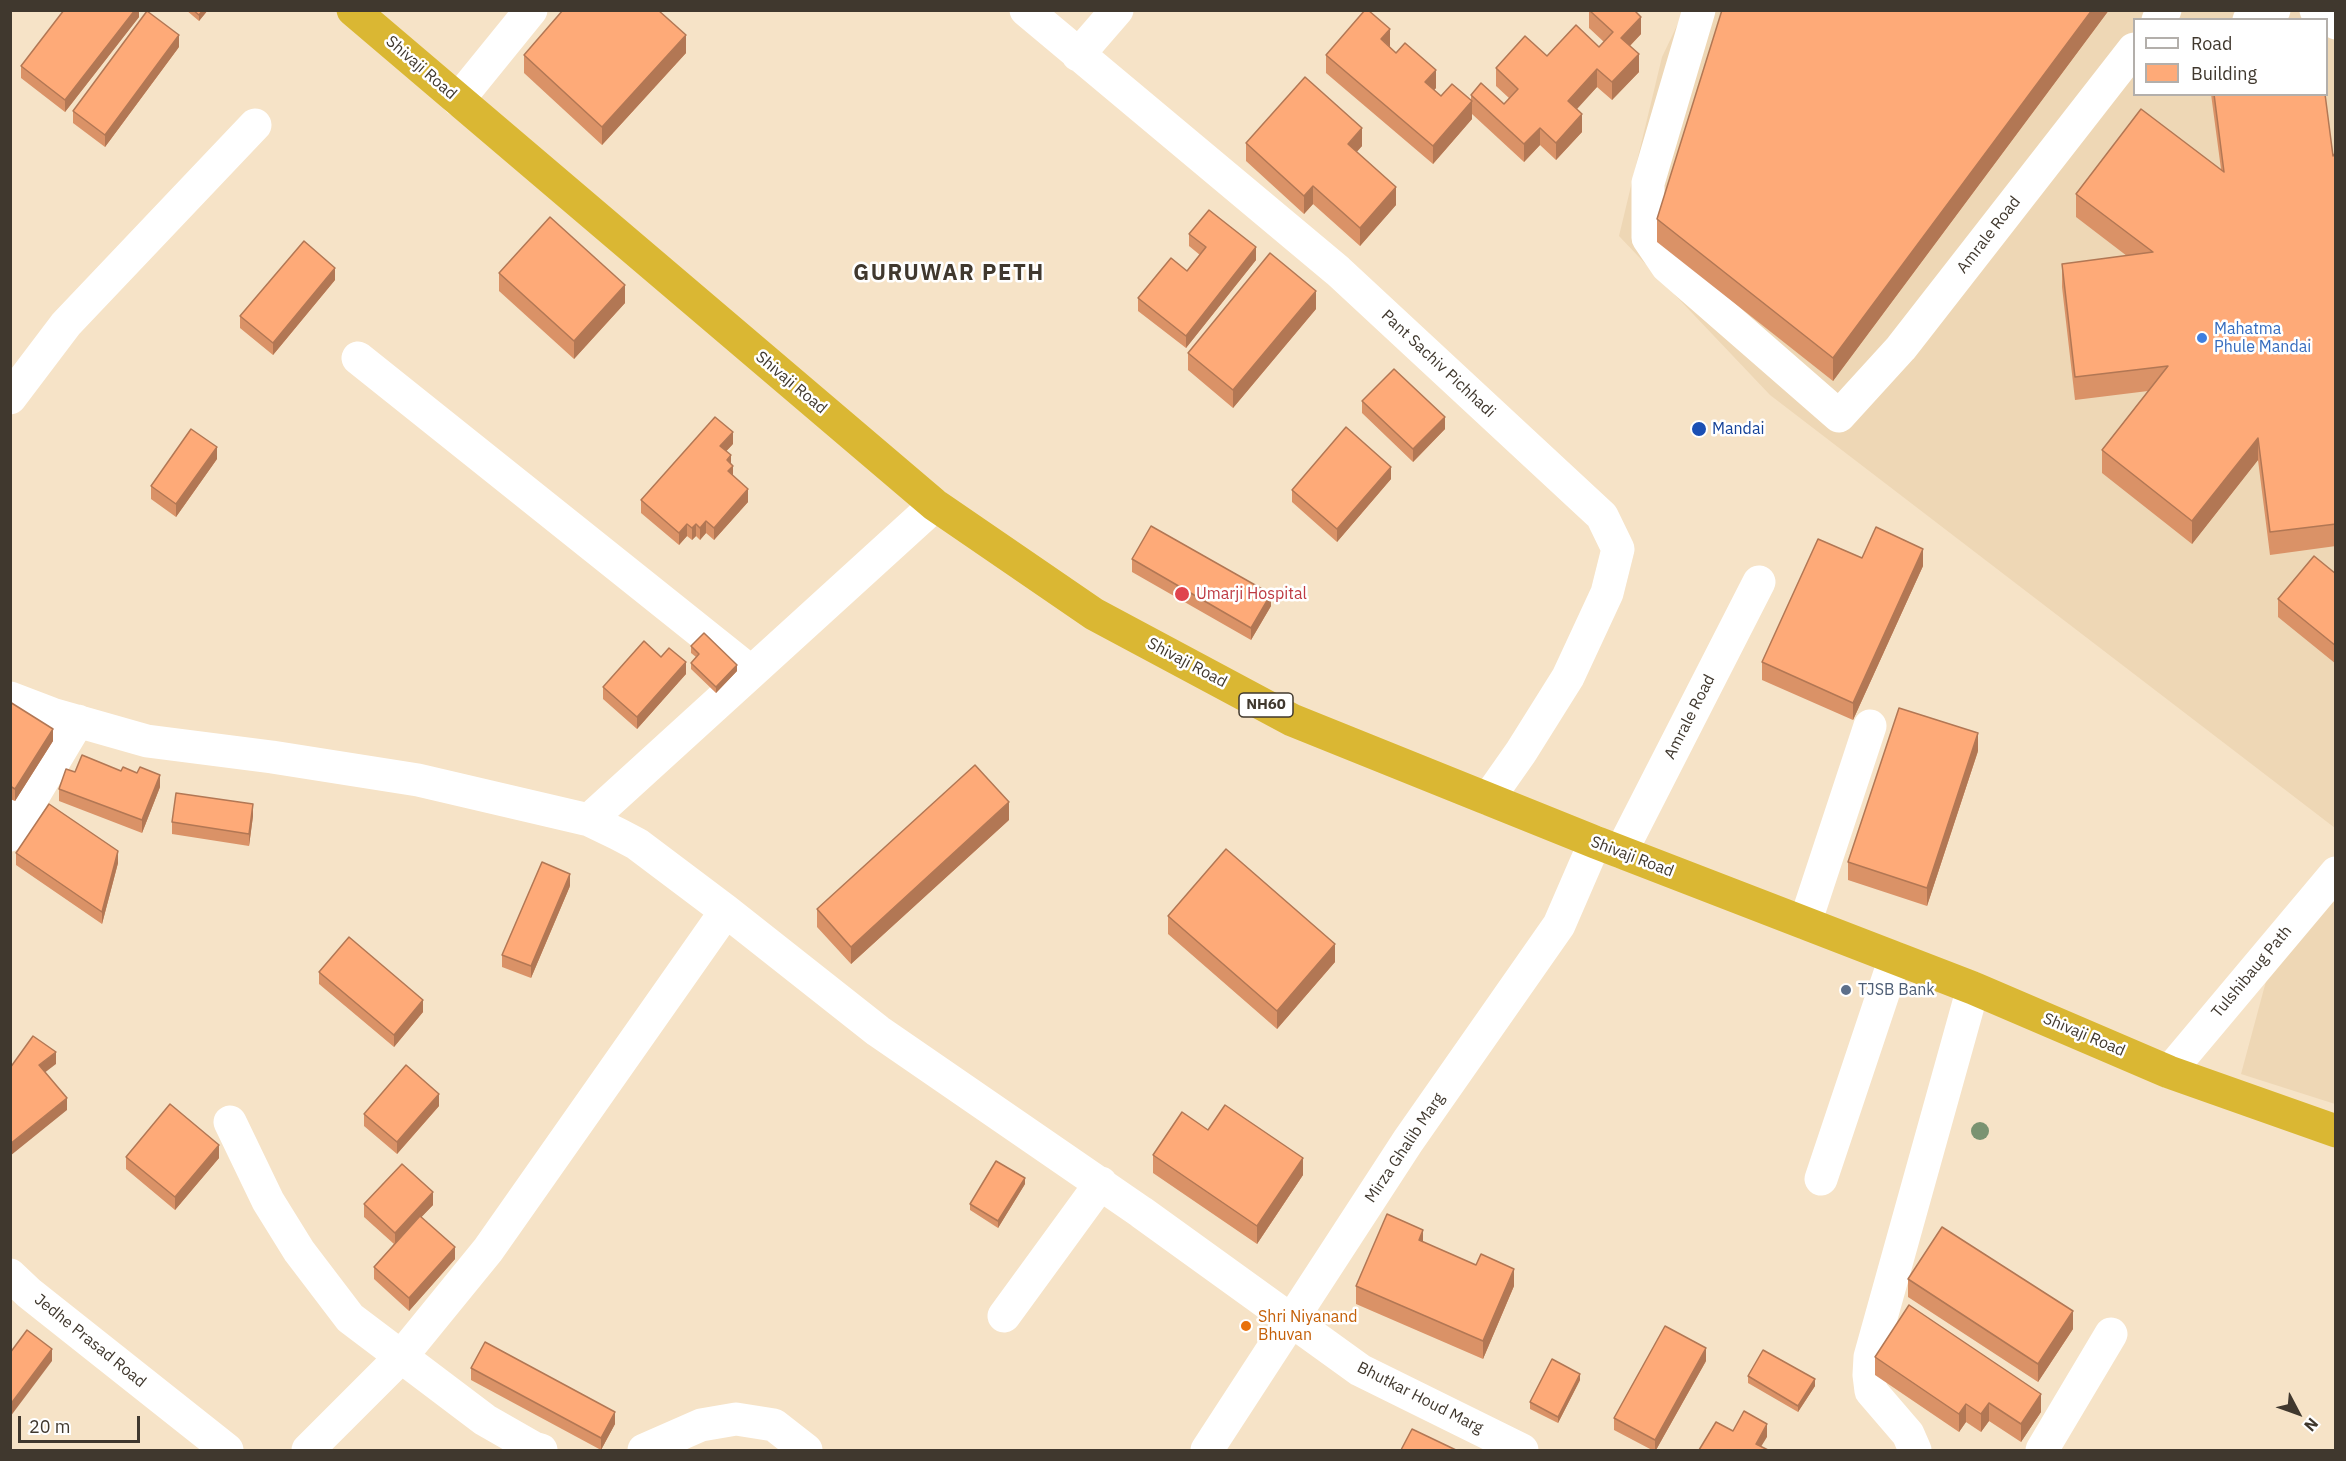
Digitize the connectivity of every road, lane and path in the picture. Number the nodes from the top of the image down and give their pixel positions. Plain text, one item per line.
1 (353, 10) edge
2 (531, 10) edge
3 (1026, 10) edge
4 (1117, 10) edge
5 (1699, 10) edge
6 (2274, 10) edge
7 (2254, 18) edge
8 (1078, 55) junction
9 (2131, 57) edge
10 (458, 100) junction
11 (255, 125) dead end
12 (358, 358) dead end
13 (10, 398) edge
14 (935, 505) junction
15 (1758, 582) dead end
16 (751, 672) junction
17 (10, 698) edge
18 (78, 722) junction
19 (1870, 726) dead end
20 (1488, 799) junction
21 (589, 820) junction
22 (10, 835) edge
23 (1608, 847) junction
24 (2336, 873) edge
25 (726, 911) junction
26 (1805, 923) junction
27 (1895, 958) junction
28 (1973, 988) junction
29 (2169, 1072) junction
30 (230, 1122) dead end
31 (2336, 1131) edge
32 (1821, 1179) dead end
33 (1101, 1184) junction
34 (10, 1275) edge
35 (1004, 1316) dead end
36 (1291, 1321) junction
37 (2111, 1334) dead end
38 (400, 1358) junction
39 (227, 1450) edge
40 (308, 1450) edge
41 (542, 1450) edge
42 (644, 1450) edge
43 (806, 1450) edge
44 (1207, 1450) edge
45 (1522, 1450) edge
46 (1915, 1450) edge
47 (2042, 1450) edge

1 - 10 highway, Shivaji Road / NH60
2 - 10 street
3 - 8 street, Pant Sachiv Pichhadi
4 - 8 street
5 - 9 street, Amrale Road
6 - 7 street
8 - 20 street, Pant Sachiv Pichhadi
10 - 14 highway, Shivaji Road / NH60
11 - 13 street
12 - 16 street
14 - 16 street
14 - 20 highway, Shivaji Road / NH60
15 - 23 street, Amrale Road
16 - 21 street
17 - 18 street, Bhutkar Houd Marg
18 - 21 street, Bhutkar Houd Marg
18 - 22 street
19 - 26 street
20 - 23 highway, Shivaji Road / NH60
21 - 25 street, Bhutkar Houd Marg
23 - 26 highway, Shivaji Road / NH60
23 - 36 street, Mirza Ghalib Marg
24 - 29 street, Tulshibaug Path
25 - 33 street, Bhutkar Houd Marg
25 - 38 street
26 - 27 highway, Shivaji Road / NH60
27 - 28 highway, Shivaji Road / NH60
27 - 32 street
28 - 29 highway, Shivaji Road / NH60
28 - 46 street
29 - 31 highway, Shivaji Road / NH60
30 - 38 street
33 - 35 street
33 - 36 street, Bhutkar Houd Marg
34 - 39 street, Jedhe Prasad Road
36 - 44 street, Mirza Ghalib Marg
36 - 45 street, Bhutkar Houd Marg
37 - 47 street
38 - 40 street
38 - 41 street
42 - 43 street

